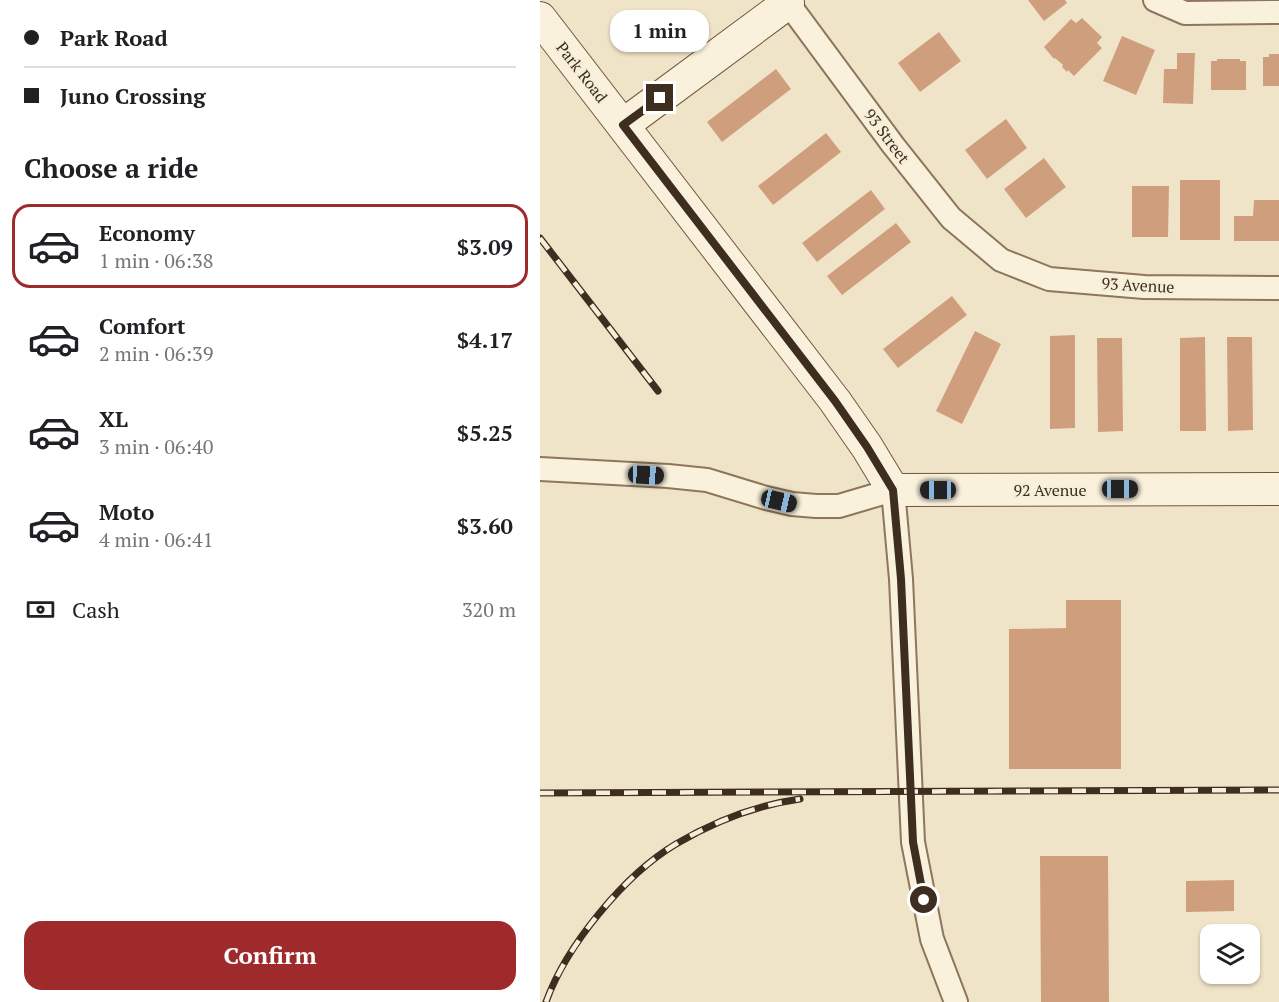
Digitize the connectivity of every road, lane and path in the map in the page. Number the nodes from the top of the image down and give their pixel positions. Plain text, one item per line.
1 (1155, 0) edge
2 (788, 1) edge
3 (1279, 12) edge
4 (540, 18) edge
5 (623, 125) junction
6 (1001, 260) joint
7 (1279, 288) edge
8 (540, 470) edge
9 (1279, 489) edge
10 (893, 490) junction
11 (956, 1002) edge

1 - 3 street
2 - 5 street
2 - 6 street, 93 Street
4 - 5 street, Park Road
5 - 10 street, Park Road
6 - 7 street, 93 Avenue
8 - 10 street
9 - 10 street, 92 Avenue
10 - 11 street, Park Road

